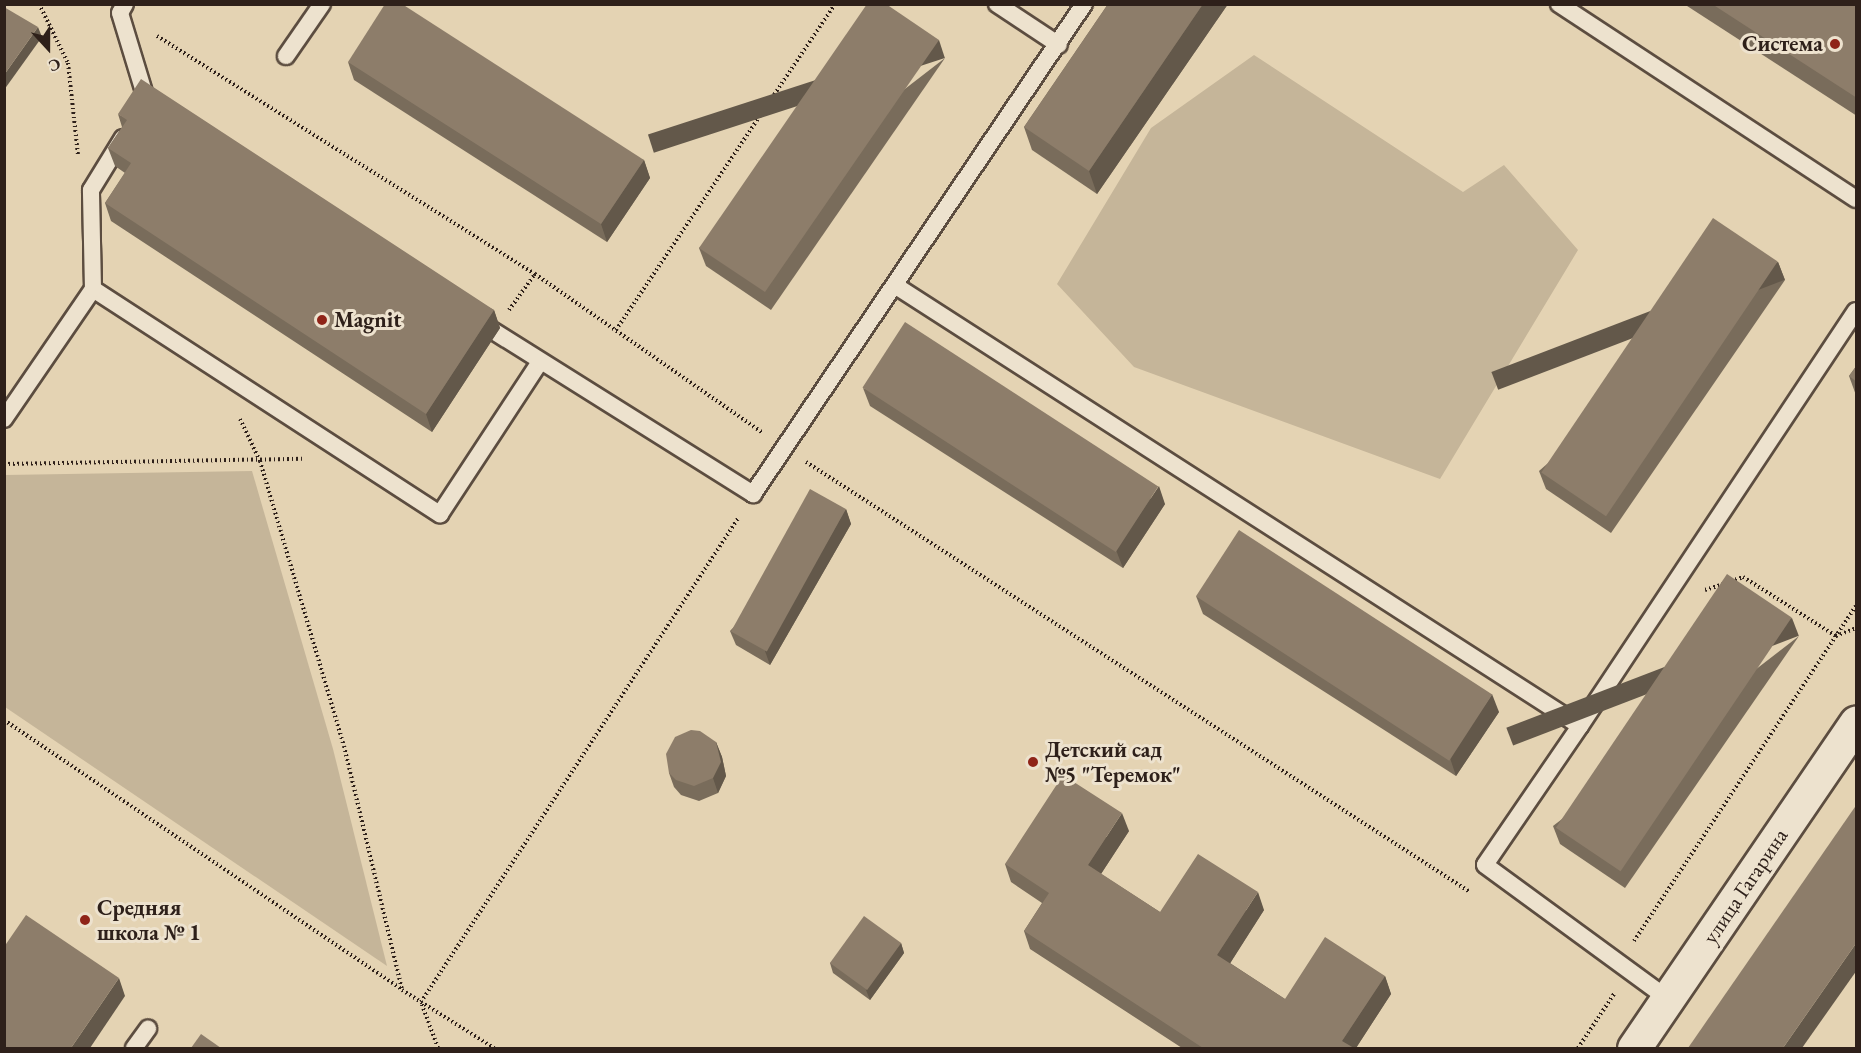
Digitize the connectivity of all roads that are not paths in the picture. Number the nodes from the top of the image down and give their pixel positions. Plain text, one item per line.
1 (322, 4) edge
2 (997, 4) edge
3 (1084, 4) edge
4 (1559, 4) edge
5 (122, 9) edge
6 (1059, 45) junction
7 (286, 56) dead end
8 (145, 101) junction
9 (165, 114) edge
10 (1857, 199) edge
11 (896, 286) junction
12 (93, 289) junction
13 (1857, 311) edge
14 (464, 312) edge
15 (540, 362) junction
16 (4, 419) edge
17 (1857, 723) edge
18 (1580, 726) junction
19 (1668, 999) junction
20 (148, 1029) dead end
21 (134, 1048) edge
22 (1635, 1048) edge

1 - 7 lane
2 - 6 lane
3 - 6 lane
4 - 10 lane
5 - 8 lane
6 - 11 lane
8 - 9 lane
8 - 12 lane
11 - 15 lane
11 - 18 lane
12 - 15 lane
12 - 16 lane
13 - 18 lane
14 - 15 lane
17 - 19 street, улица Гагарина
18 - 19 lane
19 - 22 street, улица Гагарина
20 - 21 lane

